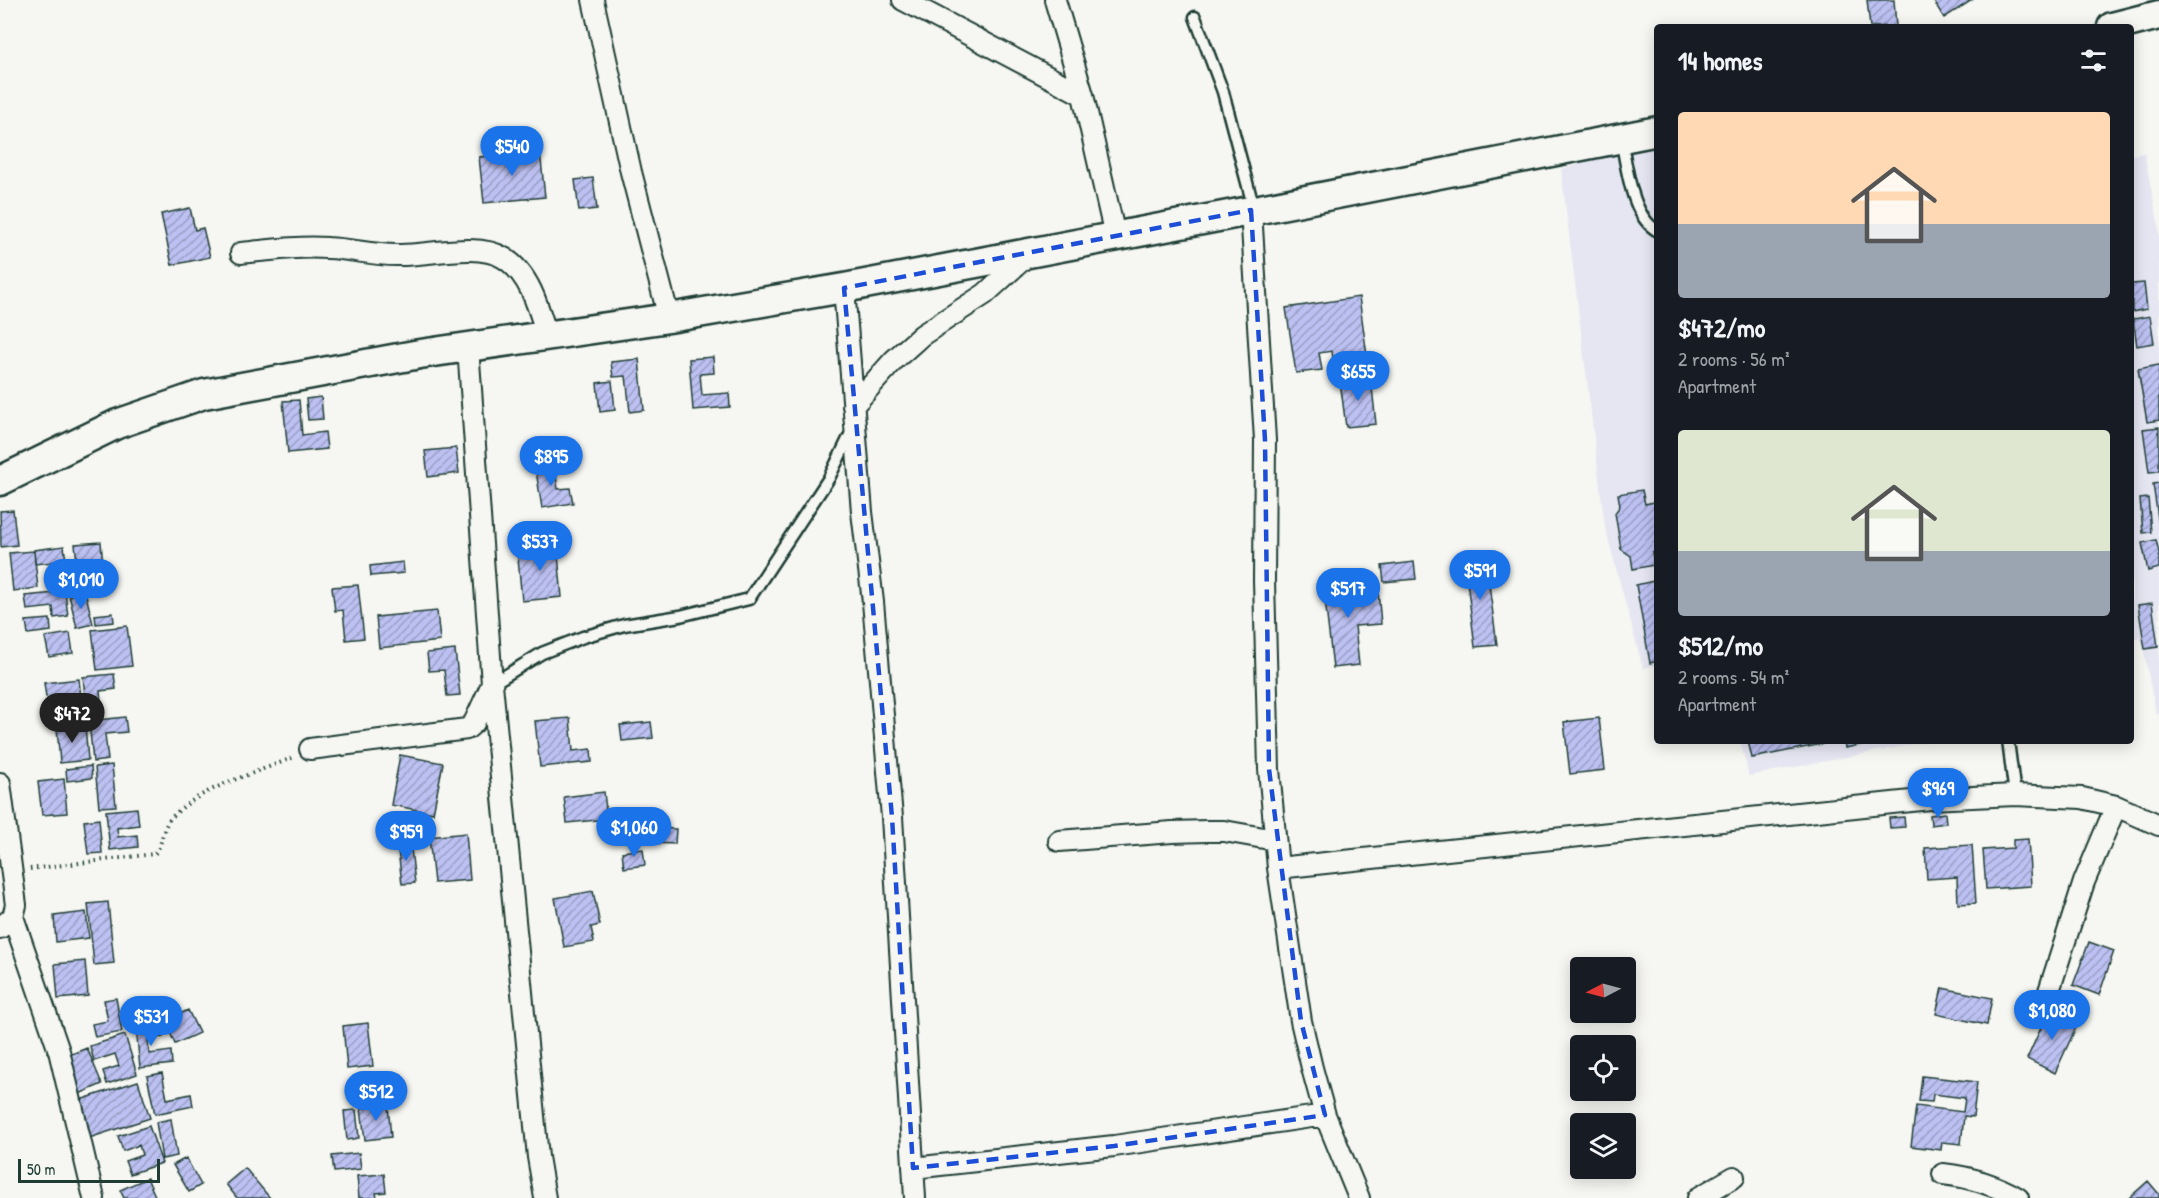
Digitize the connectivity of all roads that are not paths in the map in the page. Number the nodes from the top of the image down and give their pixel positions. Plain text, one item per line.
1 (593, 0) edge
2 (903, 0) edge
3 (1055, 0) edge
4 (2158, 0) edge
5 (2159, 8) edge
6 (2159, 15) edge
7 (1195, 17) dead end
8 (2124, 24) edge
9 (1083, 96) junction
10 (1654, 132) edge
11 (1621, 139) junction
12 (1253, 210) junction
13 (1654, 229) edge
14 (1115, 236) junction
15 (1031, 252) junction
16 (241, 254) dead end
17 (844, 288) junction
18 (669, 318) junction
19 (547, 336) junction
20 (468, 347) junction
21 (853, 406) junction
22 (854, 426) junction
23 (0, 481) edge
24 (492, 684) junction
25 (2008, 744) edge
26 (310, 749) road end
27 (0, 783) edge
28 (2014, 795) junction
29 (2116, 806) junction
30 (2159, 825) edge
31 (1275, 840) junction
32 (1059, 841) dead end
33 (1278, 868) junction
34 (7, 922) edge
35 (2049, 991) dead end
36 (1325, 1115) junction
37 (913, 1167) junction
38 (1943, 1174) dead end
39 (1734, 1177) dead end
40 (94, 1198) edge
41 (545, 1198) edge
42 (915, 1198) edge
43 (1359, 1198) edge
44 (1698, 1198) edge
45 (2018, 1198) edge

1 - 18 street
2 - 9 street
3 - 9 street
4 - 5 street
6 - 8 street
7 - 12 lane
9 - 14 street
10 - 11 street
11 - 12 street
11 - 13 lane
12 - 14 street
12 - 31 street
14 - 15 street
15 - 17 street
15 - 21 street
16 - 19 street
17 - 18 street
17 - 21 street
18 - 19 street
19 - 20 street
20 - 23 street
20 - 24 street
21 - 22 street
22 - 24 lane
22 - 37 street
24 - 26 street
24 - 41 street
25 - 28 lane
27 - 34 street
28 - 29 street
28 - 33 street
29 - 30 street
29 - 35 street
31 - 32 street
31 - 33 street
33 - 36 street
34 - 40 street
36 - 37 street
36 - 43 street
37 - 42 street
38 - 45 street
39 - 44 street

